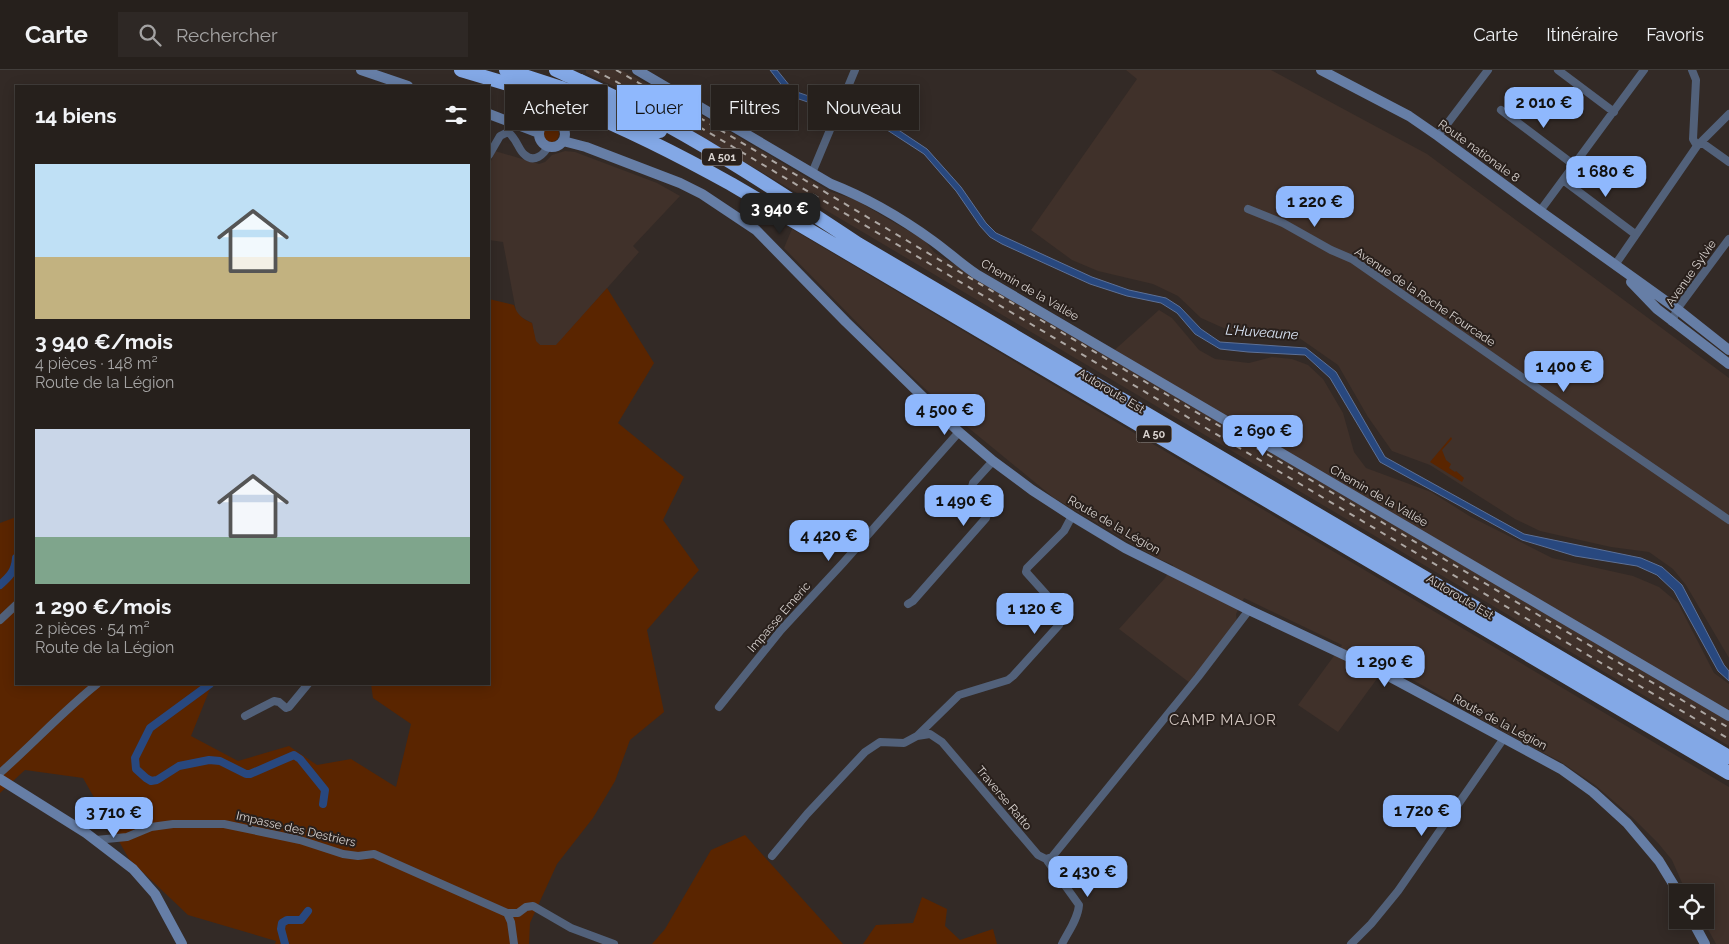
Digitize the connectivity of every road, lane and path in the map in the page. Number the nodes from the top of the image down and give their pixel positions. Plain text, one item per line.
1 (361, 70) edge
2 (461, 70) edge
3 (506, 70) edge
4 (637, 70) edge
5 (855, 70) edge
6 (1320, 70) edge
7 (1488, 70) edge
8 (1558, 70) edge
9 (1644, 70) edge
10 (1692, 70) edge
11 (570, 83) edge
12 (405, 85) edge
13 (1501, 110) dead end
14 (1614, 112) junction
15 (490, 114) edge
16 (1729, 114) edge
17 (541, 130) edge
18 (563, 130) edge
19 (539, 133) junction
20 (1438, 136) junction
21 (563, 141) junction
22 (1699, 144) junction
23 (548, 146) junction
24 (490, 154) edge
25 (1729, 162) edge
26 (1574, 165) junction
27 (812, 173) junction
28 (1563, 180) junction
29 (1248, 209) dead end
30 (1540, 212) junction
31 (1635, 234) junction
32 (1729, 239) edge
33 (858, 244) joint
34 (1615, 265) junction
35 (1677, 309) junction
36 (1672, 322) junction
37 (1729, 350) edge
38 (1729, 364) edge
39 (959, 432) junction
40 (993, 461) junction
41 (1072, 516) junction
42 (1729, 520) edge
43 (908, 604) dead end
44 (15, 606) edge
45 (1249, 610) junction
46 (0, 620) edge
47 (96, 685) edge
48 (307, 685) edge
49 (719, 707) dead end
50 (245, 716) dead end
51 (1729, 716) edge
52 (917, 736) junction
53 (1504, 738) junction
54 (1729, 757) edge
55 (0, 773) edge
56 (1729, 774) edge
57 (0, 779) edge
58 (96, 840) junction
59 (772, 856) dead end
60 (1046, 859) junction
61 (1673, 884) edge
62 (507, 913) junction
63 (1697, 929) edge
64 (182, 944) edge
65 (514, 944) edge
66 (614, 944) edge
67 (1062, 944) edge
68 (1350, 944) edge
69 (1705, 944) edge

1 - 12 main road
2 - 11 highway, Autoroute Est / A 50, bridge
3 - 11 highway, A 50
4 - 27 main road, Chemin de la Vallée
5 - 27 street
6 - 20 main road, Route nationale 8
7 - 20 street
8 - 14 street
9 - 14 street
10 - 22 street
11 - 33 highway, Autoroute Est / A 501
11 - 56 highway, Autoroute Est / A 50
13 - 26 street
14 - 26 street
15 - 19 main road
16 - 22 street
17 - 19 main road
18 - 21 main road
19 - 23 main road
20 - 30 main road, Route nationale 8
21 - 23 main road
21 - 39 main road, Route de la Légion
22 - 25 street
22 - 31 street
23 - 24 street
26 - 28 street
27 - 51 main road, Chemin de la Vallée
28 - 30 street
28 - 31 street
29 - 42 street, Avenue de la Roche Fourcade
30 - 34 main road, Route nationale 8
31 - 34 street
32 - 35 street, Avenue Sylvie
33 - 54 highway, Autoroute Est / A 50
34 - 35 main road
34 - 36 main road
35 - 36 street, Avenue Sylvie
35 - 37 main road
36 - 38 main road
39 - 40 main road, Route de la Légion
39 - 49 street, Impasse Emeric
40 - 41 main road, Route de la Légion
40 - 43 street
41 - 45 main road, Route de la Légion
41 - 52 street
44 - 46 street
45 - 53 main road, Route de la Légion
45 - 60 street
47 - 55 street
48 - 50 street
52 - 59 street, Traverse Ratto
52 - 60 street, Traverse Ratto
53 - 61 main road, Route de la Légion
53 - 68 street
57 - 58 main road
58 - 62 street, Impasse des Destriers
58 - 64 main road
60 - 67 street, Traverse Ratto
62 - 65 street
62 - 66 street
63 - 69 main road

